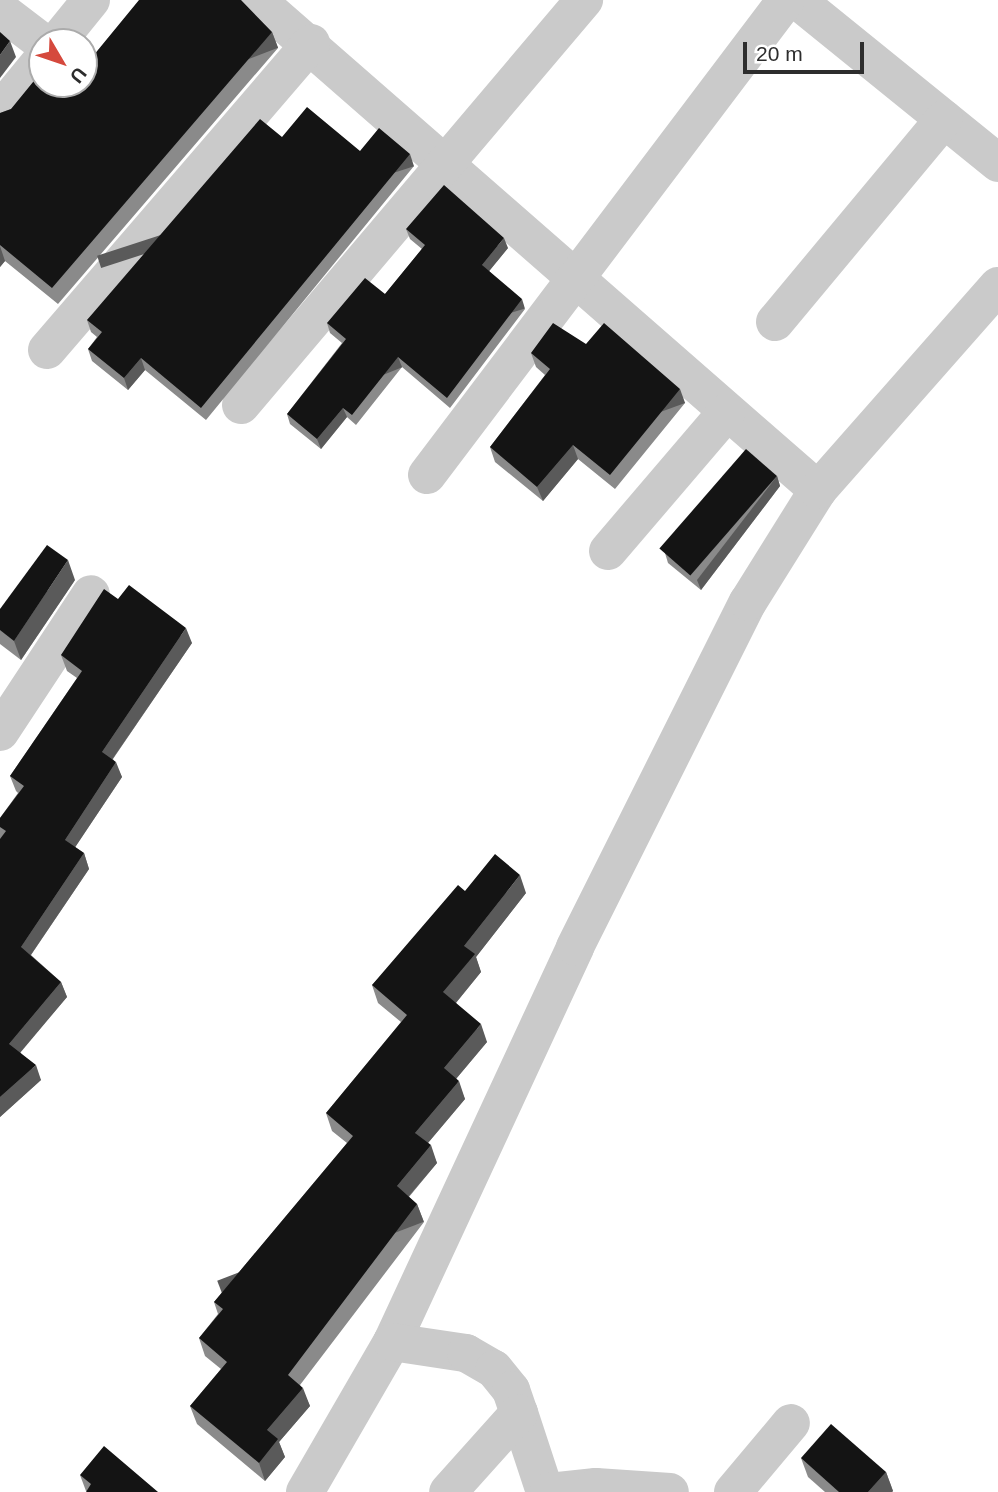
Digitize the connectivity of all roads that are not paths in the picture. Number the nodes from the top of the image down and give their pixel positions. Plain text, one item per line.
1 (92, 0) edge
2 (257, 0) edge
3 (584, 0) edge
4 (786, 0) edge
5 (797, 0) edge
6 (0, 10) edge
7 (69, 28) edge
8 (28, 32) edge
9 (311, 43) junction
10 (28, 77) edge
11 (0, 111) edge
12 (944, 119) junction
13 (998, 163) edge
14 (443, 165) junction
15 (576, 286) junction
16 (998, 286) edge
17 (775, 321) dead end
18 (47, 350) dead end
19 (241, 405) dead end
20 (726, 413) junction
21 (427, 475) dead end
22 (818, 491) junction
23 (608, 551) dead end
24 (91, 594) dead end
25 (0, 732) edge
26 (392, 1342) junction
27 (519, 1413) junction
28 (791, 1423) dead end
29 (305, 1492) edge
30 (448, 1492) edge
31 (547, 1492) edge
32 (670, 1492) edge
33 (733, 1492) edge

1 - 7 street
2 - 9 street
3 - 14 street
4 - 15 street
5 - 12 street
6 - 8 street
9 - 14 street
9 - 18 street
10 - 11 street
12 - 13 street
12 - 17 street
14 - 15 street
14 - 19 street
15 - 20 street
15 - 21 street
16 - 22 street
20 - 22 street
20 - 23 street
22 - 26 street
24 - 25 street
26 - 27 street
26 - 29 street
27 - 30 street
27 - 31 street
28 - 33 street
31 - 32 street

